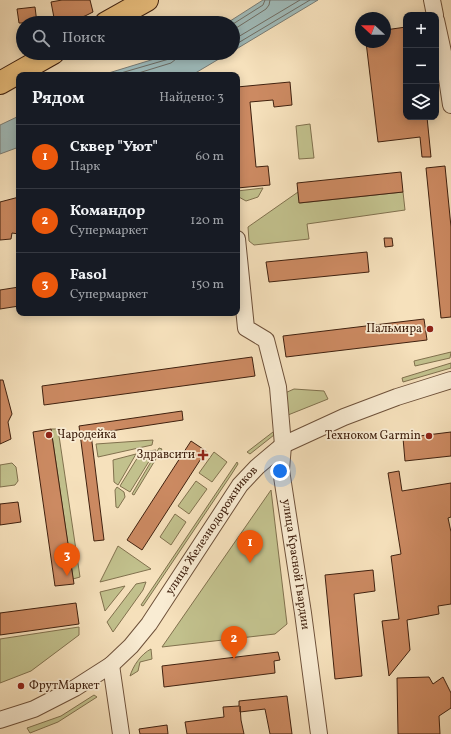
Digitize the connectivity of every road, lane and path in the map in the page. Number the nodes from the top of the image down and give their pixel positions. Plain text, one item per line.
1 (147, 0) edge
2 (432, 0) edge
3 (434, 12) edge
4 (118, 16) edge
5 (439, 34) edge
6 (41, 60) edge
7 (19, 72) edge
8 (16, 74) edge
9 (0, 83) edge
10 (451, 105) edge
11 (240, 269) edge
12 (451, 380) edge
13 (283, 445) junction
14 (111, 665) junction
15 (0, 720) edge
16 (121, 734) edge
17 (318, 734) edge

1 - 4 highway
2 - 3 street
5 - 10 street
6 - 7 highway
8 - 9 highway
11 - 13 street, улица Красной Гвардии
12 - 13 street, улица Железнодорожников
13 - 14 street, улица Железнодорожников
13 - 17 street, улица Красной Гвардии
14 - 15 street, улица Железнодорожников
14 - 16 street

